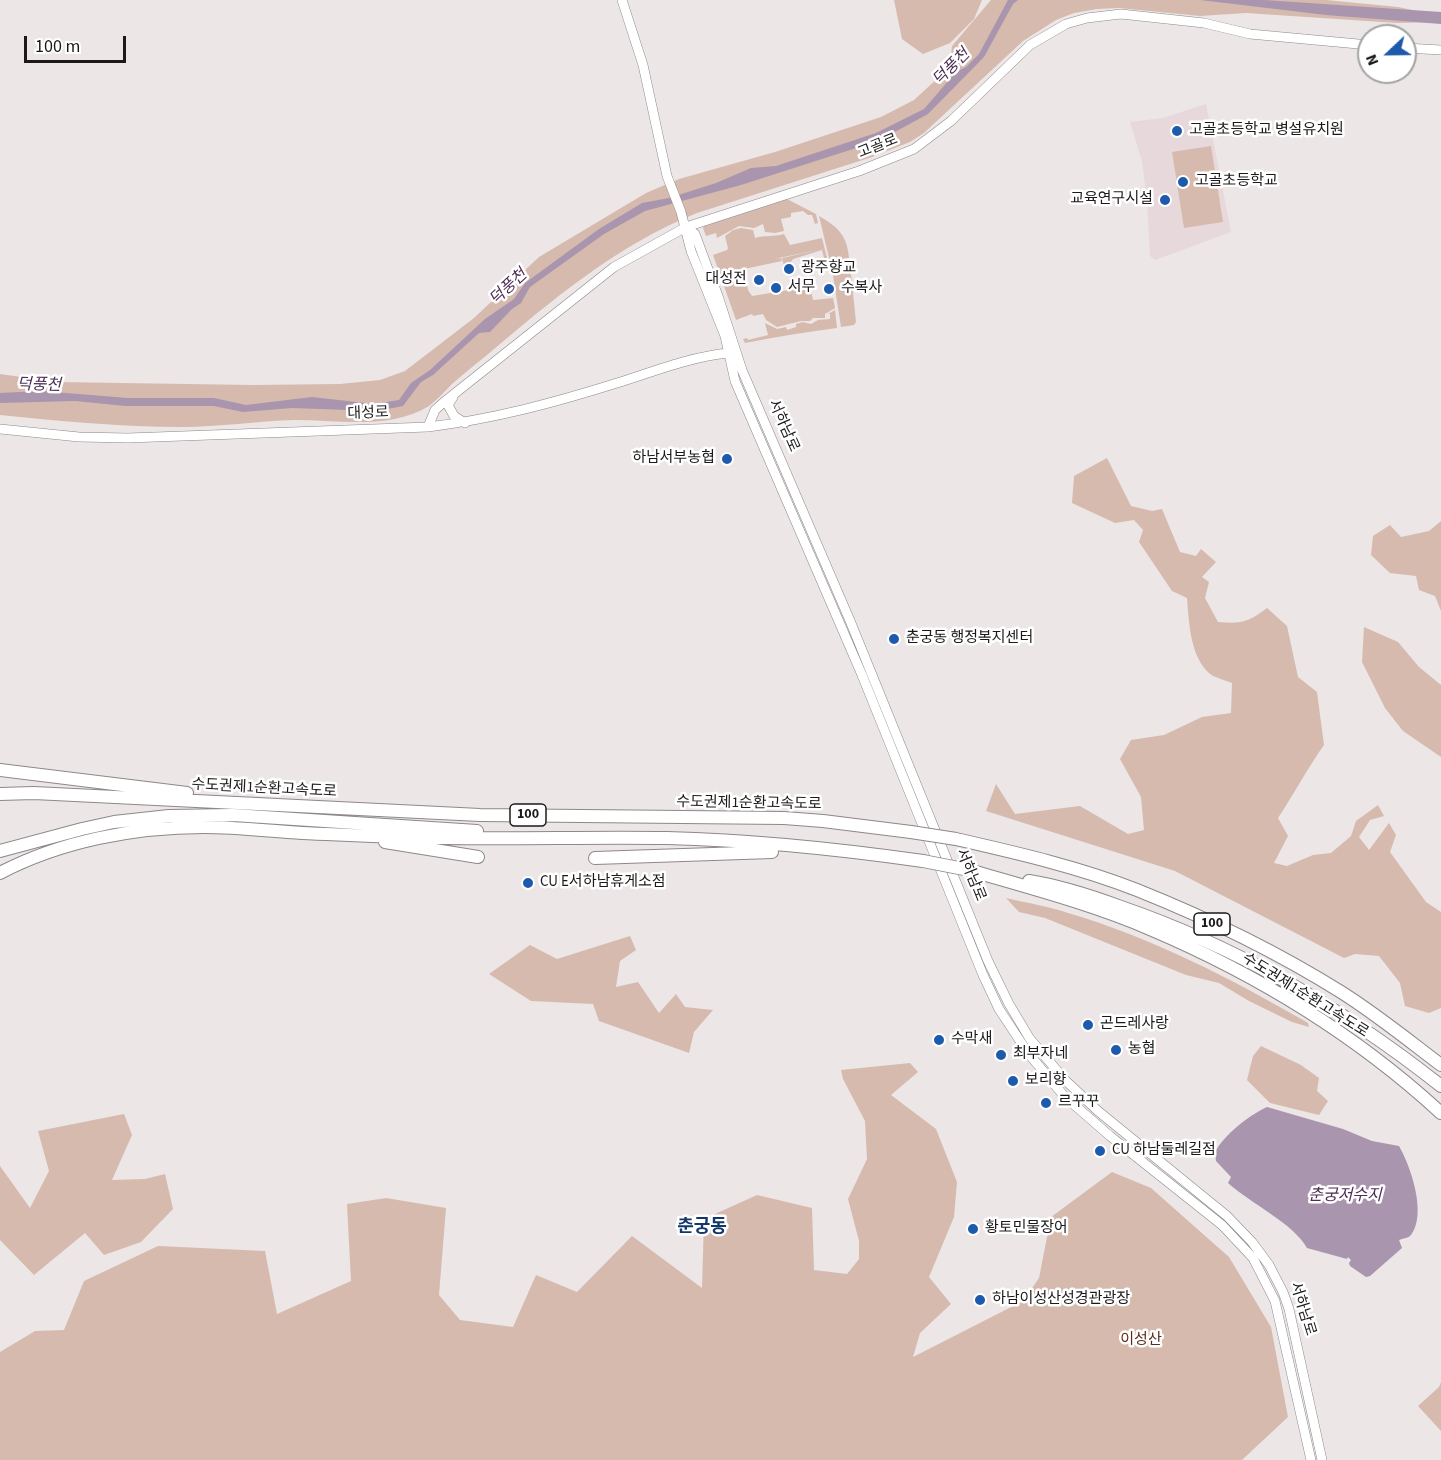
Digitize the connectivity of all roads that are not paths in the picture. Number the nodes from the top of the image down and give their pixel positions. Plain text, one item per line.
1 (622, 0) edge
2 (1357, 44) edge
3 (1417, 49) edge
4 (1441, 50) edge
5 (686, 227) junction
6 (728, 353) junction
7 (456, 393) junction
8 (465, 423) junction
9 (428, 427) junction
10 (0, 429) edge
11 (0, 770) edge
12 (0, 794) edge
13 (272, 804) junction
14 (355, 836) junction
15 (544, 837) junction
16 (784, 849) junction
17 (0, 851) edge
18 (478, 857) dead end
19 (595, 858) dead end
20 (969, 870) junction
21 (0, 873) edge
22 (1441, 1065) edge
23 (1441, 1086) edge
24 (1441, 1113) edge
25 (1311, 1460) edge
26 (1322, 1460) edge

1 - 5 street, 서하남로
2 - 5 street, 고골로
3 - 4 street
5 - 6 street, 서하남로
5 - 7 street, 고골로
5 - 26 street, 서하남로
6 - 8 street, 대성로
6 - 25 street, 서하남로
7 - 8 street
7 - 9 street, 고골로
8 - 9 street, 대성로
9 - 10 street, 대성로
11 - 13 highway
12 - 13 highway, 수도권제1순환고속도로 / 100
13 - 22 highway, 수도권제1순환고속도로 / 100, bridge
14 - 15 highway, 수도권제1순환고속도로 / 100
14 - 18 highway
14 - 21 highway, 수도권제1순환고속도로 / 100
15 - 16 highway, 수도권제1순환고속도로 / 100
15 - 17 highway
16 - 19 highway
16 - 20 highway, 수도권제1순환고속도로 / 100, bridge
20 - 23 highway, 수도권제1순환고속도로 / 100
20 - 24 highway, 수도권제1순환고속도로 / 100

